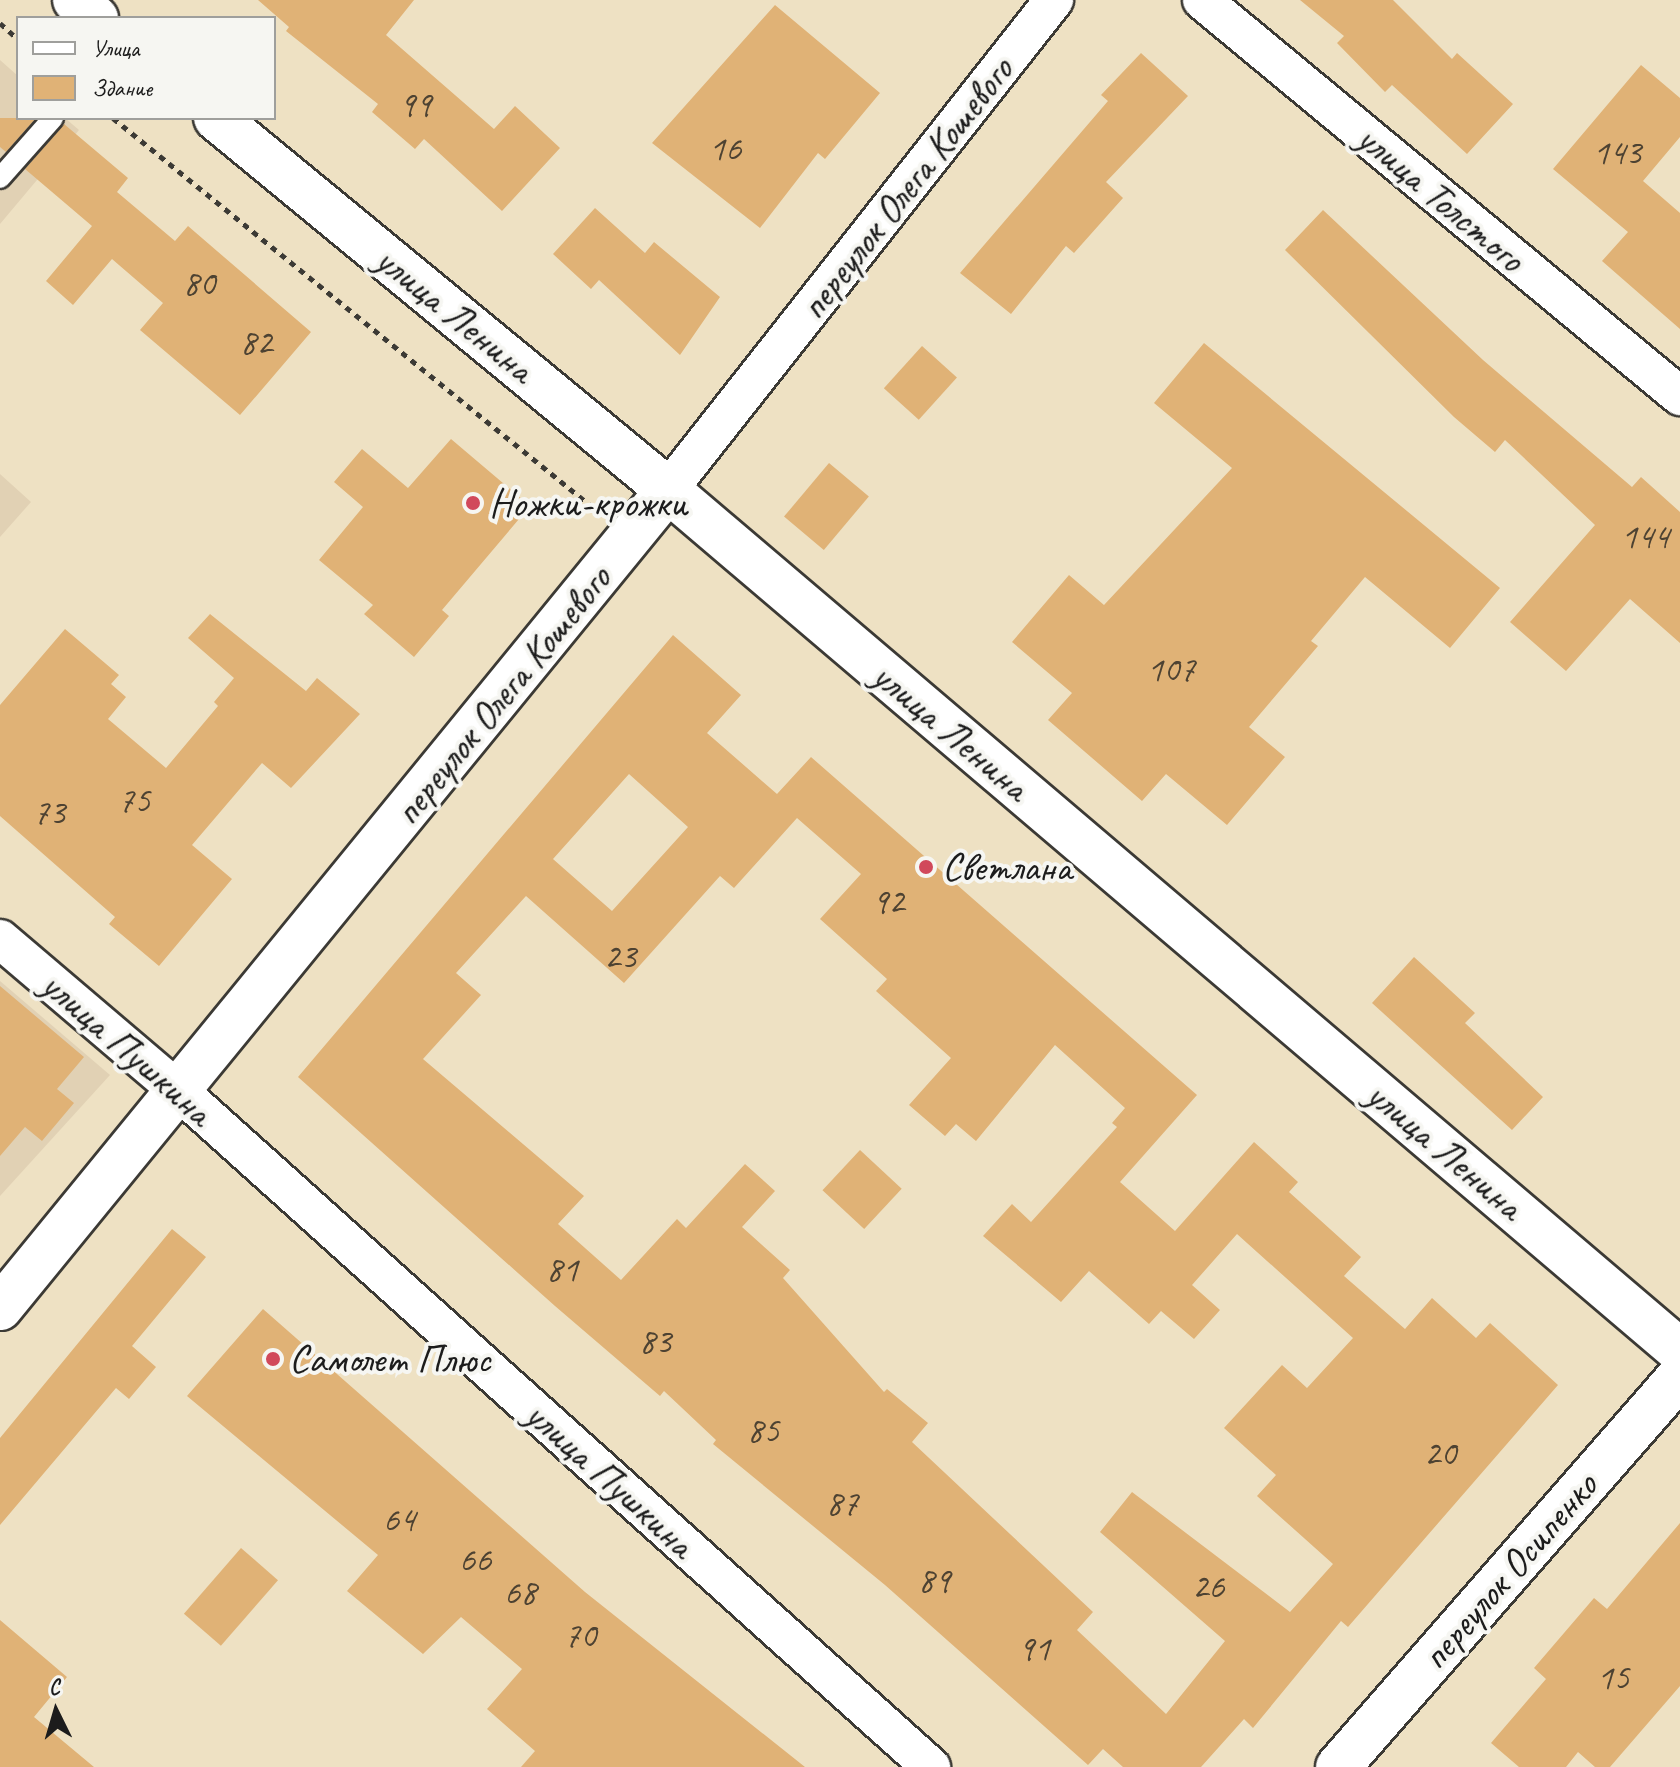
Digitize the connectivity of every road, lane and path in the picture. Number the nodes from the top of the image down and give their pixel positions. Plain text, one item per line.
1 (75, 0) edge
2 (1054, 0) edge
3 (1202, 0) edge
4 (94, 16) edge
5 (0, 23) edge
6 (16, 37) edge
7 (51, 120) edge
8 (115, 120) edge
9 (218, 120) edge
10 (0, 178) edge
11 (1680, 396) edge
12 (668, 490) junction
13 (630, 538) junction
14 (0, 939) edge
15 (180, 1092) junction
16 (0, 1308) edge
17 (1680, 1351) edge
18 (1680, 1376) edge
19 (931, 1767) edge
20 (1338, 1767) edge

1 - 4 street
2 - 12 street, переулок Олега Кошевого
3 - 11 street, улица Толстого
5 - 6 path
7 - 10 lane
8 - 13 path
9 - 12 street, улица Ленина
12 - 13 street, переулок Олега Кошевого
12 - 17 street, улица Ленина
13 - 15 street, переулок Олега Кошевого
14 - 15 street, улица Пушкина
15 - 16 street, переулок Олега Кошевого
15 - 19 street, улица Пушкина
18 - 20 street, переулок Осипенко

